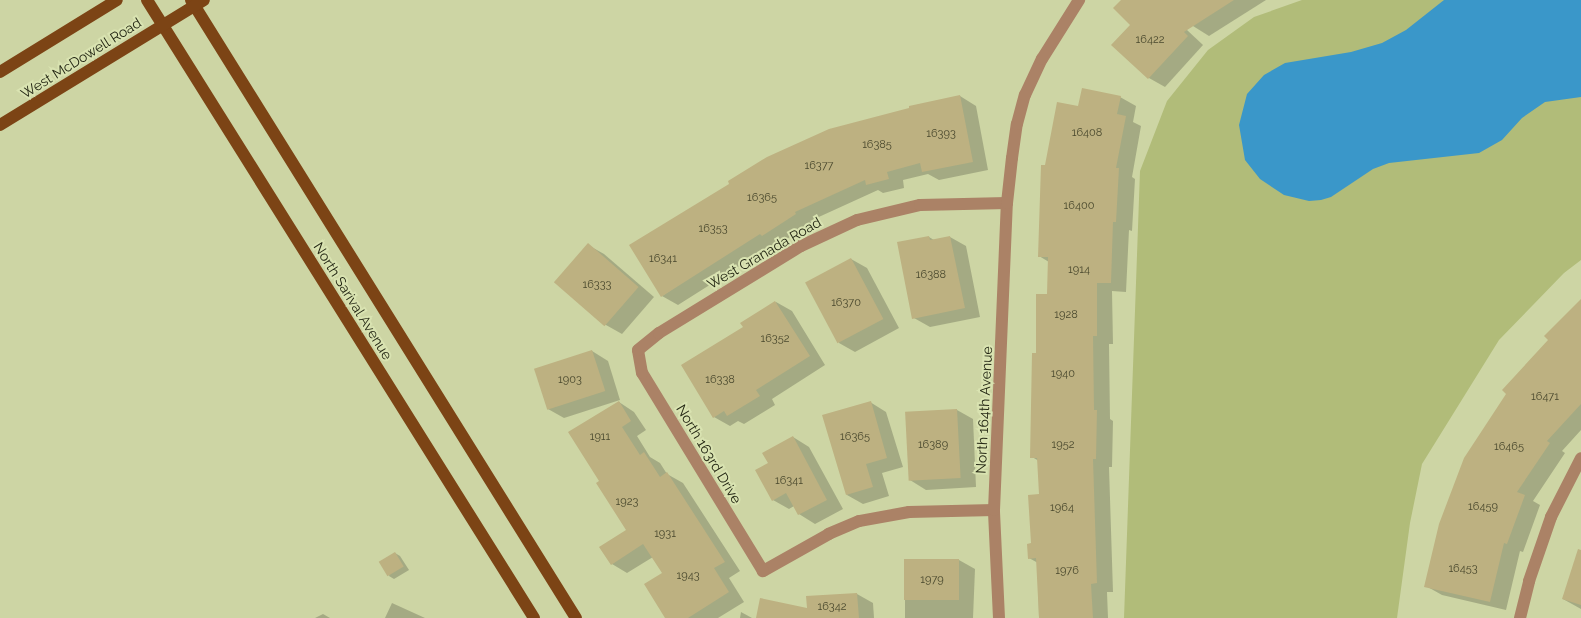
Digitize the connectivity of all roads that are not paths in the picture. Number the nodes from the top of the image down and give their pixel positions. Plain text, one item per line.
1 (117, 0) edge
2 (147, 0) edge
3 (1078, 0) edge
4 (196, 2) edge
5 (162, 25) junction
6 (0, 72) edge
7 (0, 125) edge
8 (1007, 203) junction
9 (638, 350) joint
10 (1581, 458) edge
11 (994, 510) junction
12 (534, 618) edge
13 (576, 618) edge
14 (998, 618) edge
15 (1520, 618) edge

1 - 6 main road
2 - 5 main road, North Sarival Avenue
3 - 8 street, North 164th Avenue
4 - 5 main road, West McDowell Road
4 - 13 main road, North Sarival Avenue
5 - 7 main road, West McDowell Road
5 - 12 main road, North Sarival Avenue
8 - 9 street, West Granada Road
8 - 11 street, North 164th Avenue
9 - 11 street, North 163rd Drive
10 - 15 street
11 - 14 street, North 164th Avenue

